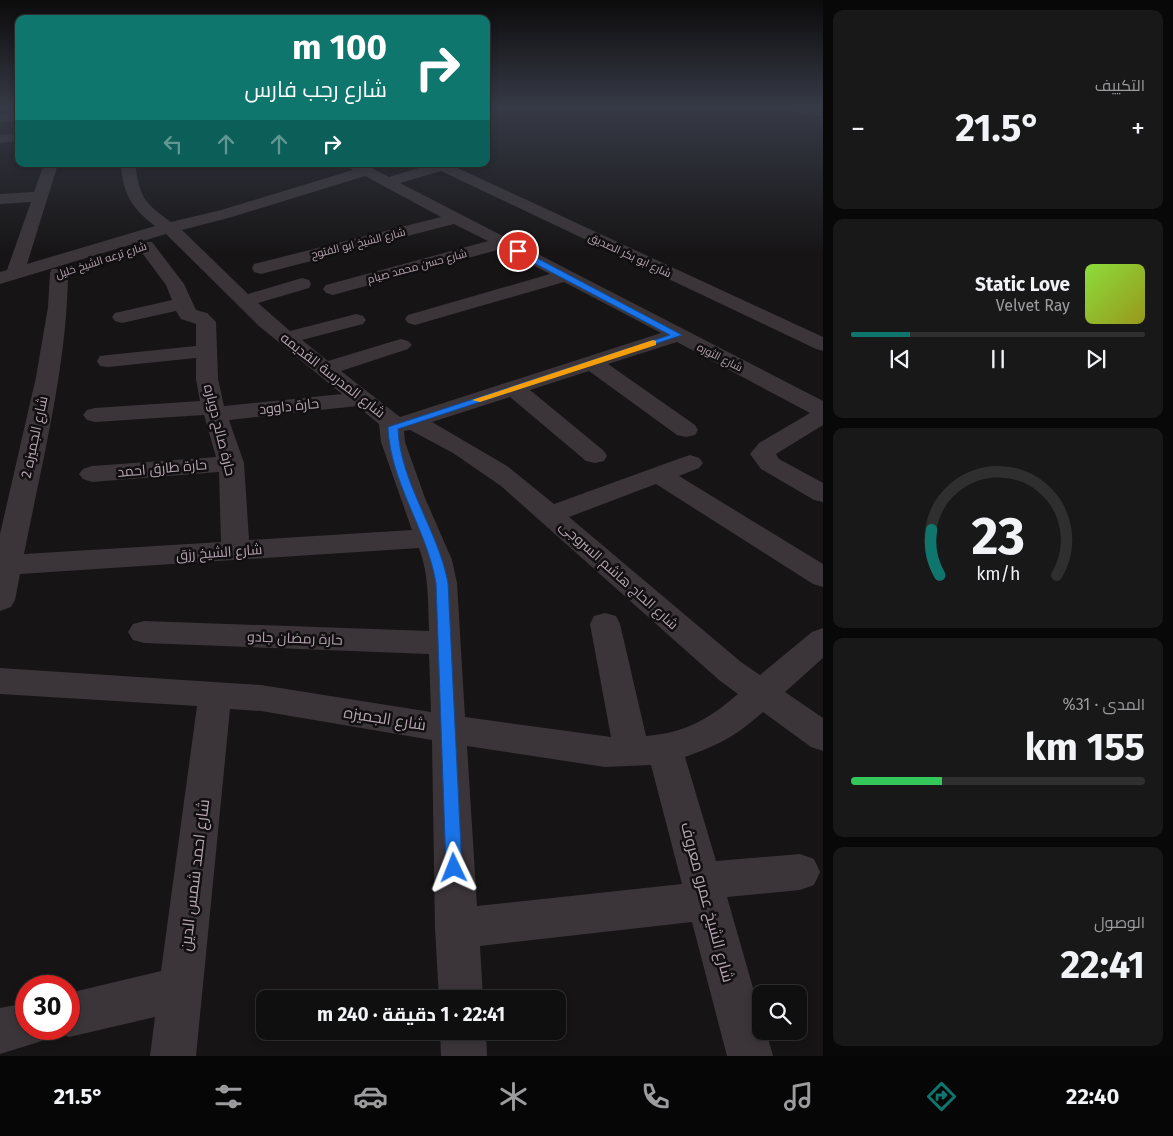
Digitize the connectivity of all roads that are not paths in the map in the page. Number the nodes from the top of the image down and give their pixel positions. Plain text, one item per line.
1 (50, 167) edge
2 (128, 167) edge
3 (435, 167) edge
4 (445, 167) edge
5 (359, 168) edge
6 (386, 182) junction
7 (41, 196) junction
8 (0, 199) edge
9 (456, 218) junction
10 (181, 228) junction
11 (502, 243) junction
12 (146, 246) junction
13 (261, 268) dead end
14 (59, 273) junction
15 (8, 276) edge
16 (565, 276) junction
17 (302, 284) dead end
18 (333, 289) dead end
19 (0, 292) edge
20 (244, 301) junction
21 (183, 304) junction
22 (122, 317) dead end
23 (415, 319) dead end
24 (356, 320) dead end
25 (678, 335) junction
26 (286, 338) junction
27 (401, 345) dead end
28 (823, 345) edge
29 (206, 351) junction
30 (108, 361) dead end
31 (592, 363) junction
32 (324, 369) junction
33 (512, 388) junction
34 (362, 399) junction
35 (214, 410) junction
36 (823, 410) edge
37 (95, 415) dead end
38 (823, 415) edge
39 (402, 424) junction
40 (686, 430) dead end
41 (595, 456) dead end
42 (231, 463) junction
43 (690, 463) dead end
44 (92, 474) dead end
45 (658, 474) junction
46 (823, 494) edge
47 (551, 514) junction
48 (430, 538) junction
49 (236, 551) junction
50 (7, 565) junction
51 (823, 577) edge
52 (0, 600) edge
53 (605, 624) dead end
54 (144, 632) dead end
55 (823, 640) edge
56 (445, 643) junction
57 (0, 681) edge
58 (215, 694) junction
59 (762, 695) junction
60 (449, 729) junction
61 (823, 737) edge
62 (649, 750) junction
63 (800, 872) dead end
64 (705, 891) junction
65 (456, 928) junction
66 (180, 989) junction
67 (459, 990) edge
68 (80, 1012) edge
69 (15, 1028) edge
70 (0, 1031) edge
71 (463, 1040) edge
72 (173, 1056) edge
73 (464, 1056) edge
74 (750, 1056) edge

1 - 7 street
2 - 10 street, شارع المدرسة القديمه
3 - 6 street
4 - 28 street, شارع ابو بكر الصديق
5 - 6 street, شارع الثوره
5 - 10 street, شارع ترعه الشيخ خليل
6 - 9 street, شارع الثوره
7 - 8 street
7 - 15 street
9 - 11 street, شارع الثوره
9 - 13 street, شارع الشيخ ابو الفتوح
10 - 12 street, شارع ترعه الشيخ خليل
10 - 15 street, شارع ترعه الشيخ خليل
10 - 20 street, شارع المدرسة القديمه
11 - 16 street, شارع الثوره
11 - 18 street, شارع حسن محمد صيام
12 - 14 street, شارع ترعه الشيخ خليل
12 - 21 street, حارة صالح دوباره
14 - 19 street, شارع ترعه الشيخ خليل
14 - 50 street, شارع الجميزه 2
16 - 23 street
16 - 25 street, شارع الثوره
17 - 20 street
20 - 26 street, شارع المدرسة القديمه
21 - 22 street
21 - 29 street, حارة صالح دوباره
24 - 26 street
25 - 31 street
25 - 36 street, شارع الثوره
26 - 32 street, شارع المدرسة القديمه
27 - 32 street
29 - 30 street
29 - 35 street, حارة صالح دوباره
31 - 33 street
31 - 40 street
32 - 34 street, شارع المدرسة القديمه
33 - 39 street
33 - 41 street
34 - 35 street, حارة داوود
34 - 39 street, شارع المدرسة القديمه
35 - 37 street, حارة داوود
35 - 42 street, حارة صالح دوباره
38 - 46 street
39 - 47 street, شارع الحاج هاشم السروجى
39 - 48 street, شارع المدرسة القديمه
42 - 44 street, حارة طارق احمد
42 - 49 street, حارة صالح دوباره
43 - 45 street
45 - 47 street
45 - 51 street
47 - 59 street, شارع الحاج هاشم السروجى
48 - 49 street, شارع الشيخ رزق
48 - 56 street, شارع المدرسة القديمه
49 - 50 street, شارع الشيخ رزق
50 - 52 street, شارع الجميزه 2
53 - 62 street, شارع الشيخ عمرو معروف
54 - 56 street, حارة رمضان جادو
55 - 59 street, شارع الجميزه
56 - 60 street, شارع المدرسة القديمه
57 - 58 street, شارع الجميزه
58 - 60 street, شارع الجميزه
58 - 66 street, شارع احمد شمس الدين
59 - 61 street, شارع الحاج هاشم السروجى
59 - 62 street, شارع الجميزه
60 - 62 street, شارع الجميزه
60 - 65 street, شارع المدرسة القديمه
62 - 64 street, شارع الشيخ عمرو معروف
63 - 64 street
64 - 65 street
64 - 74 street, شارع الشيخ عمرو معروف
65 - 67 street, شارع المدرسة القديمه
66 - 68 street
66 - 72 street, شارع احمد شمس الدين
69 - 70 street
71 - 73 street

